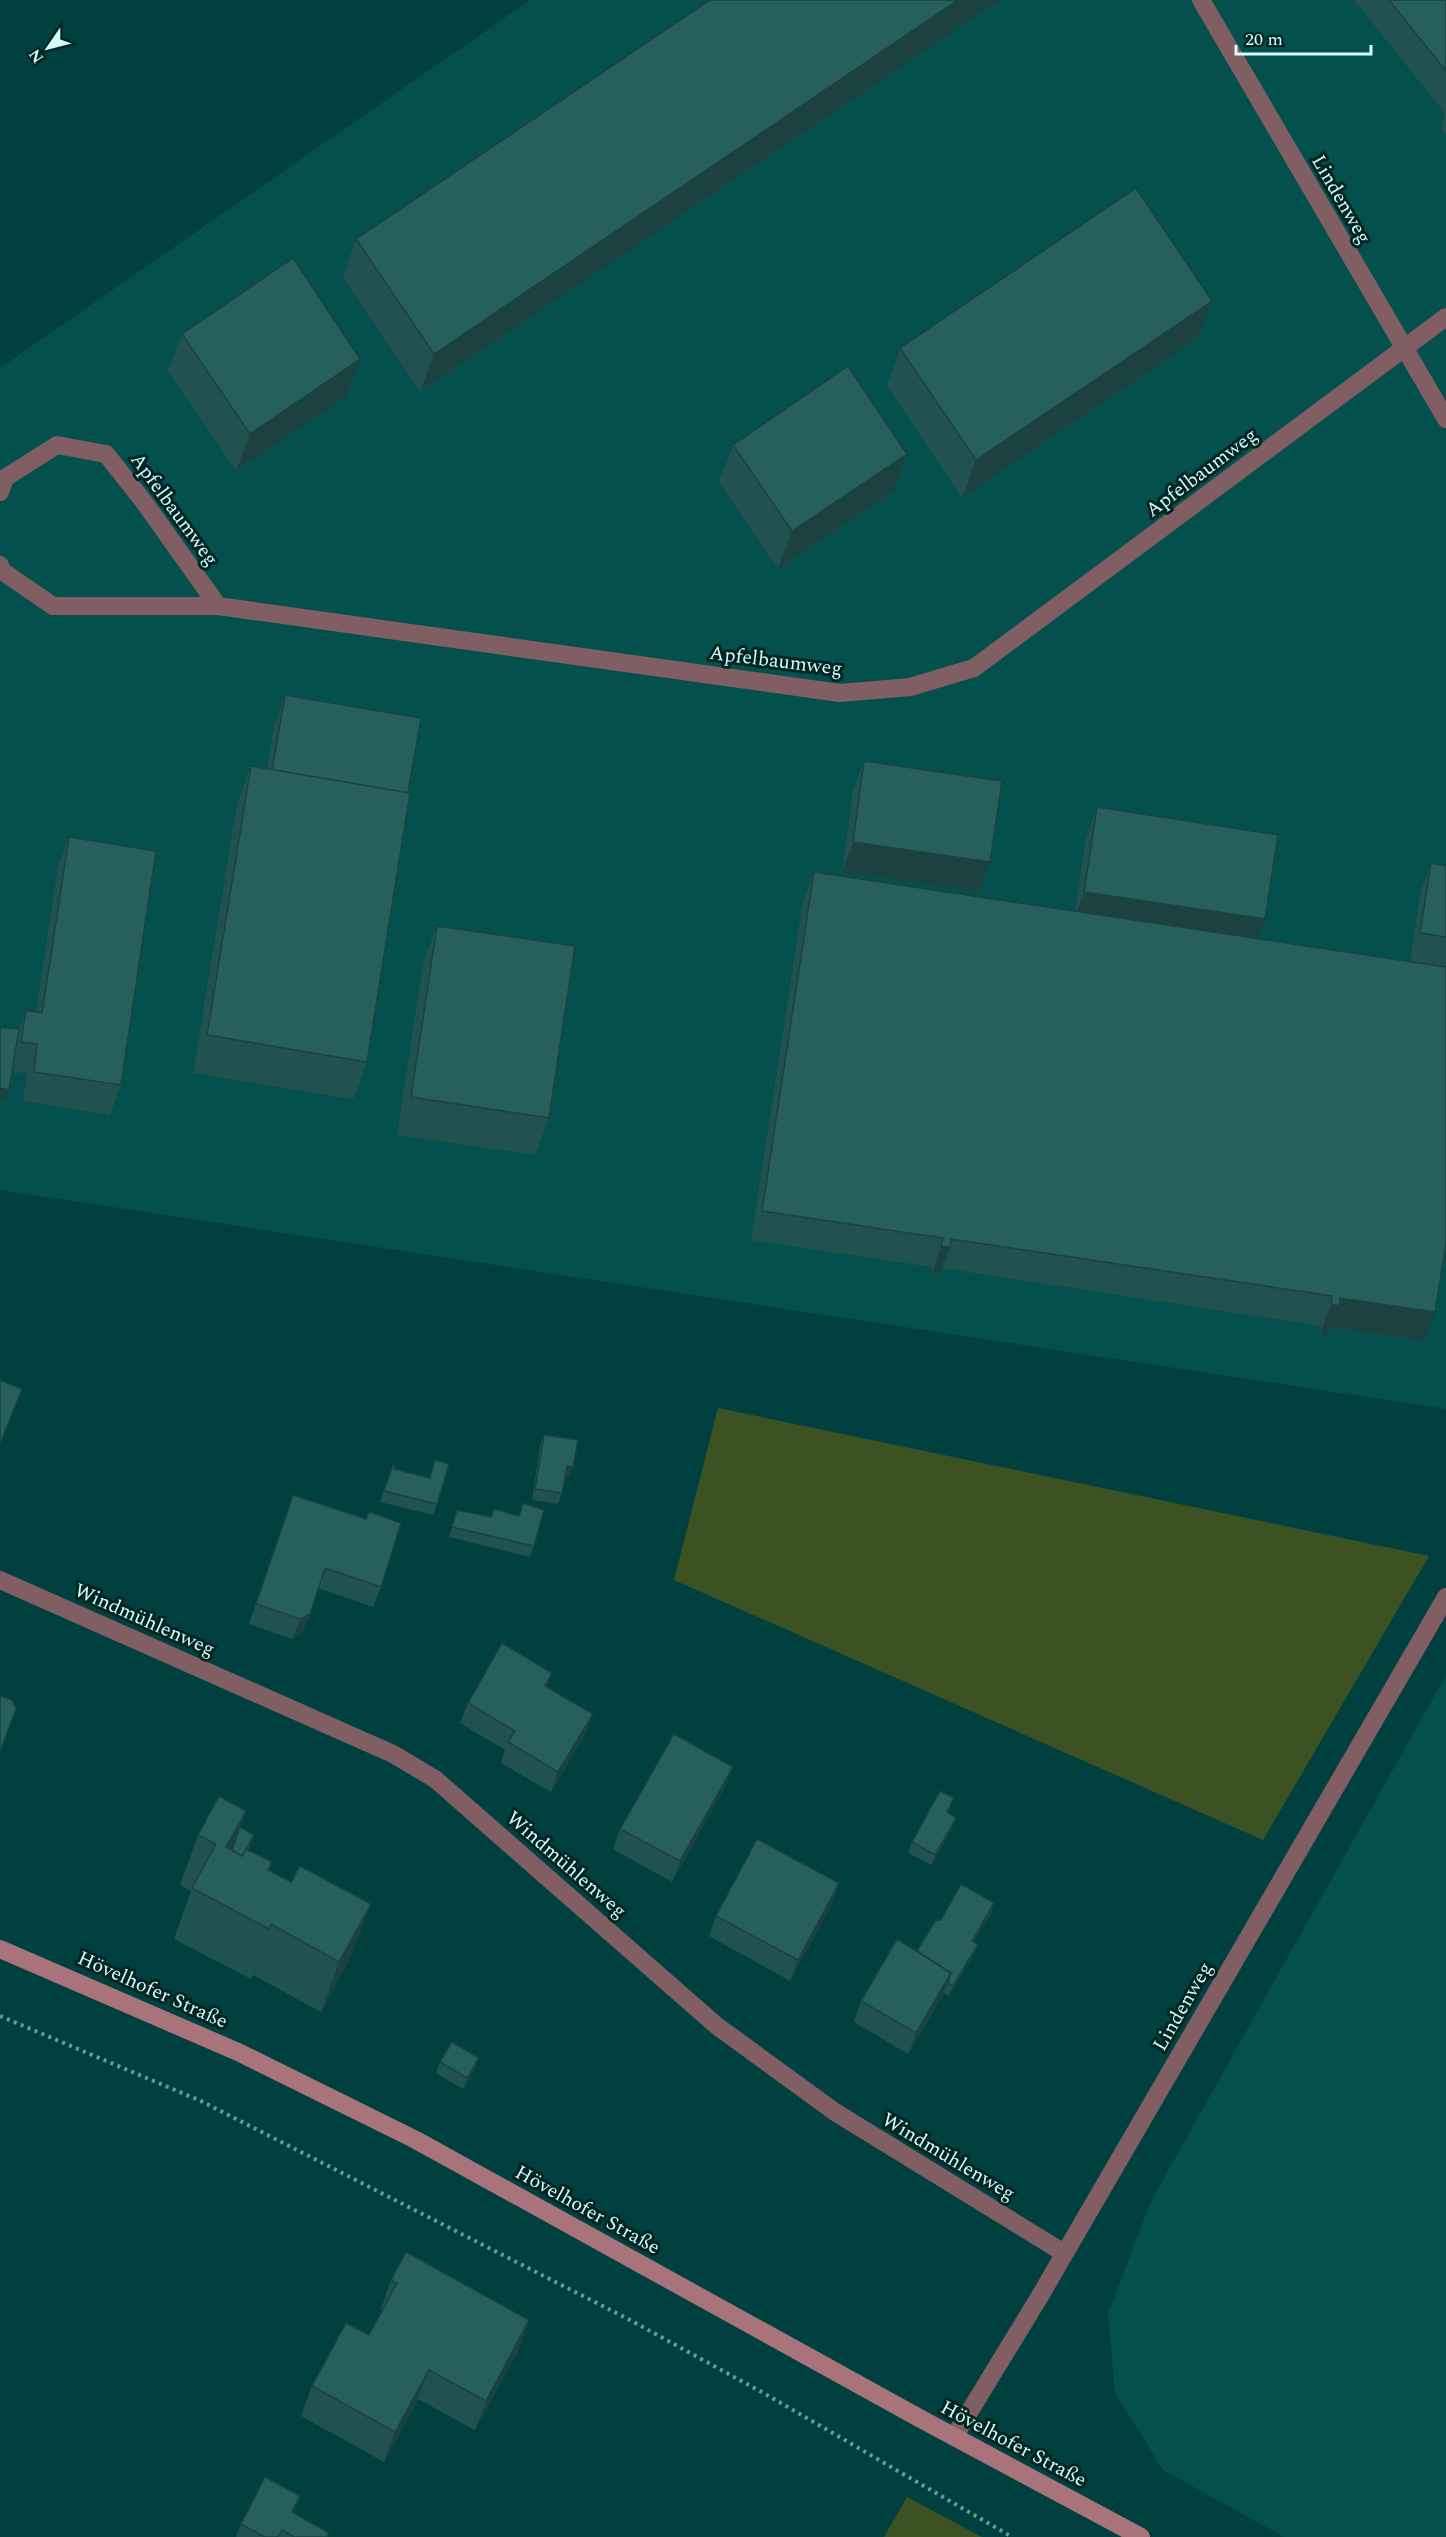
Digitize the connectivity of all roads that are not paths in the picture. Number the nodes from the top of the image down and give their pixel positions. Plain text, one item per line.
1 (1201, 0) edge
2 (1446, 317) edge
3 (1404, 349) junction
4 (1446, 419) edge
5 (0, 492) edge
6 (0, 565) edge
7 (218, 606) junction
8 (0, 1580) edge
9 (1446, 1597) edge
10 (0, 1949) edge
11 (1064, 2253) junction
12 (954, 2437) junction
13 (1141, 2537) edge

1 - 3 street, Lindenweg
2 - 3 street, Apfelbaumweg
3 - 4 street, Lindenweg
3 - 7 street, Apfelbaumweg
5 - 7 street, Apfelbaumweg
6 - 7 street, Apfelbaumweg
8 - 11 street, Windmühlenweg
9 - 11 street, Lindenweg
10 - 12 main road, Hövelhofer Straße
11 - 12 street, Lindenweg
12 - 13 main road, Hövelhofer Straße

